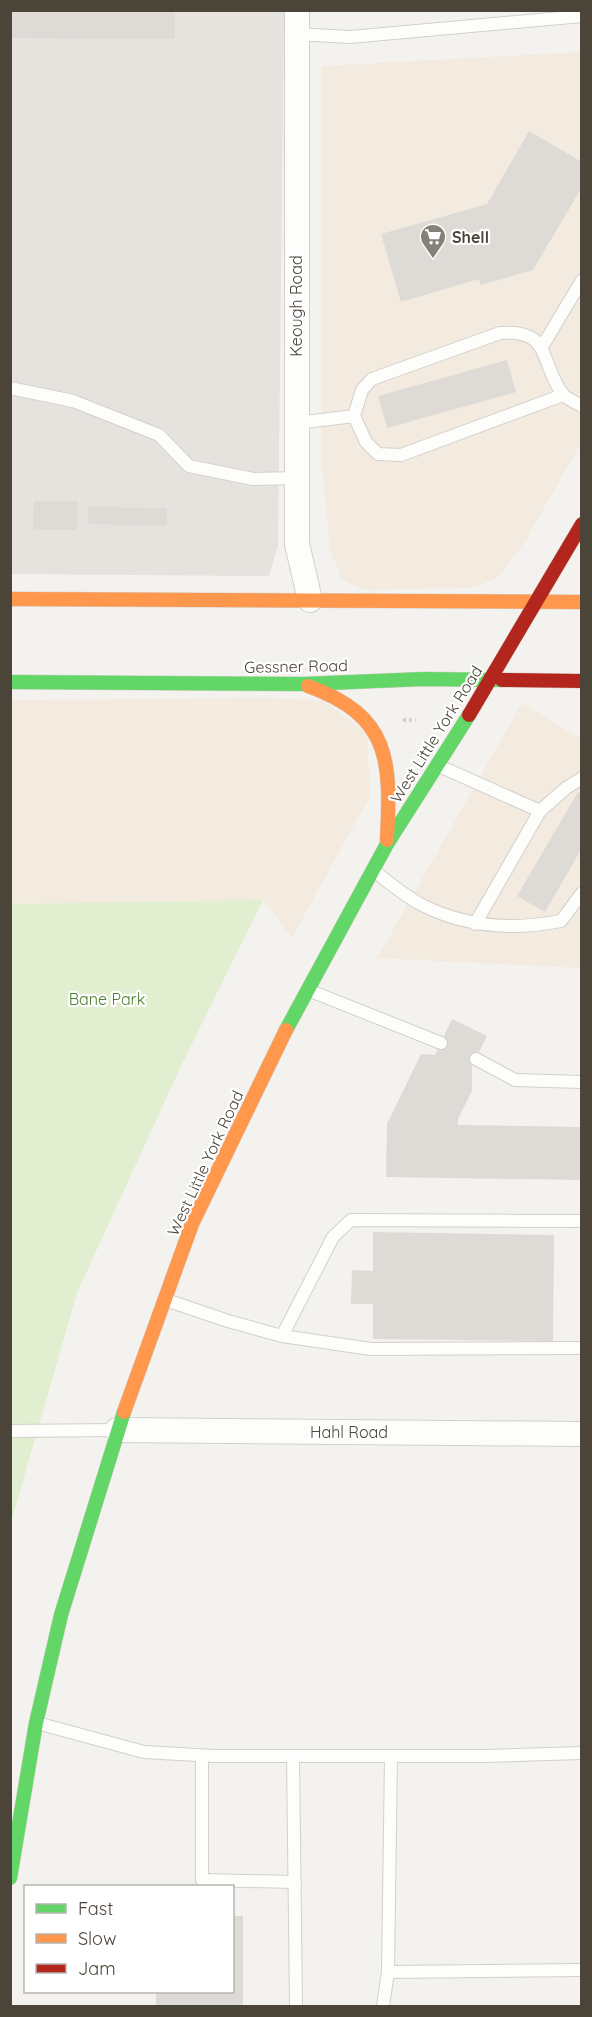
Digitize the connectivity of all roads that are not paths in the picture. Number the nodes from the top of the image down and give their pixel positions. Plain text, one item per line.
1 (297, 10) edge
2 (582, 16) edge
3 (296, 34) junction
4 (582, 280) edge
5 (542, 347) junction
6 (10, 388) edge
7 (563, 395) junction
8 (582, 406) edge
9 (354, 417) junction
10 (297, 423) junction
11 (296, 478) junction
12 (582, 524) edge
13 (10, 599) edge
14 (310, 600) junction
15 (535, 602) junction
16 (582, 602) edge
17 (491, 680) junction
18 (582, 681) edge
19 (10, 682) edge
20 (304, 684) junction
21 (436, 765) junction
22 (582, 778) edge
23 (540, 812) junction
24 (387, 844) junction
25 (373, 871) junction
26 (582, 893) edge
27 (475, 924) junction
28 (307, 990) junction
29 (441, 1043) dead end
30 (476, 1059) dead end
31 (582, 1082) edge
32 (582, 1221) edge
33 (165, 1299) junction
34 (282, 1336) junction
35 (582, 1348) edge
36 (117, 1430) junction
37 (10, 1431) edge
38 (582, 1434) edge
39 (36, 1723) junction
40 (582, 1753) edge
41 (202, 1756) junction
42 (293, 1756) junction
43 (391, 1756) junction
44 (10, 1878) edge
45 (295, 1882) junction
46 (582, 1970) edge
47 (388, 1972) junction
48 (296, 2007) edge
49 (383, 2007) edge

1 - 3 street, Keough Road
2 - 3 lane
3 - 10 street, Keough Road
4 - 5 lane
5 - 7 lane
5 - 9 lane
6 - 11 lane
7 - 8 lane
7 - 9 lane
9 - 10 lane
10 - 11 street, Keough Road
11 - 14 street, Keough Road
12 - 15 main road, West Little York Road
13 - 14 main road
14 - 15 main road
15 - 16 main road
15 - 17 main road, West Little York Road
17 - 18 main road, Gessner Road
17 - 20 main road, Gessner Road
17 - 21 main road, West Little York Road
19 - 20 main road, Gessner Road
20 - 24 main road
21 - 23 lane
21 - 24 main road, West Little York Road
22 - 23 lane
23 - 27 lane
24 - 25 main road, West Little York Road
25 - 27 lane
25 - 28 main road, West Little York Road
26 - 27 lane
28 - 29 lane
28 - 33 main road, West Little York Road
30 - 31 lane
32 - 34 lane
33 - 34 lane
33 - 36 main road, West Little York Road
34 - 35 lane
36 - 37 lane
36 - 38 street, Hahl Road
36 - 39 main road, West Little York Road
39 - 41 lane
39 - 44 main road, West Little York Road
40 - 43 lane
41 - 42 lane
41 - 45 lane
42 - 43 lane
42 - 45 lane
43 - 47 lane
45 - 48 lane
46 - 47 lane
47 - 49 lane

